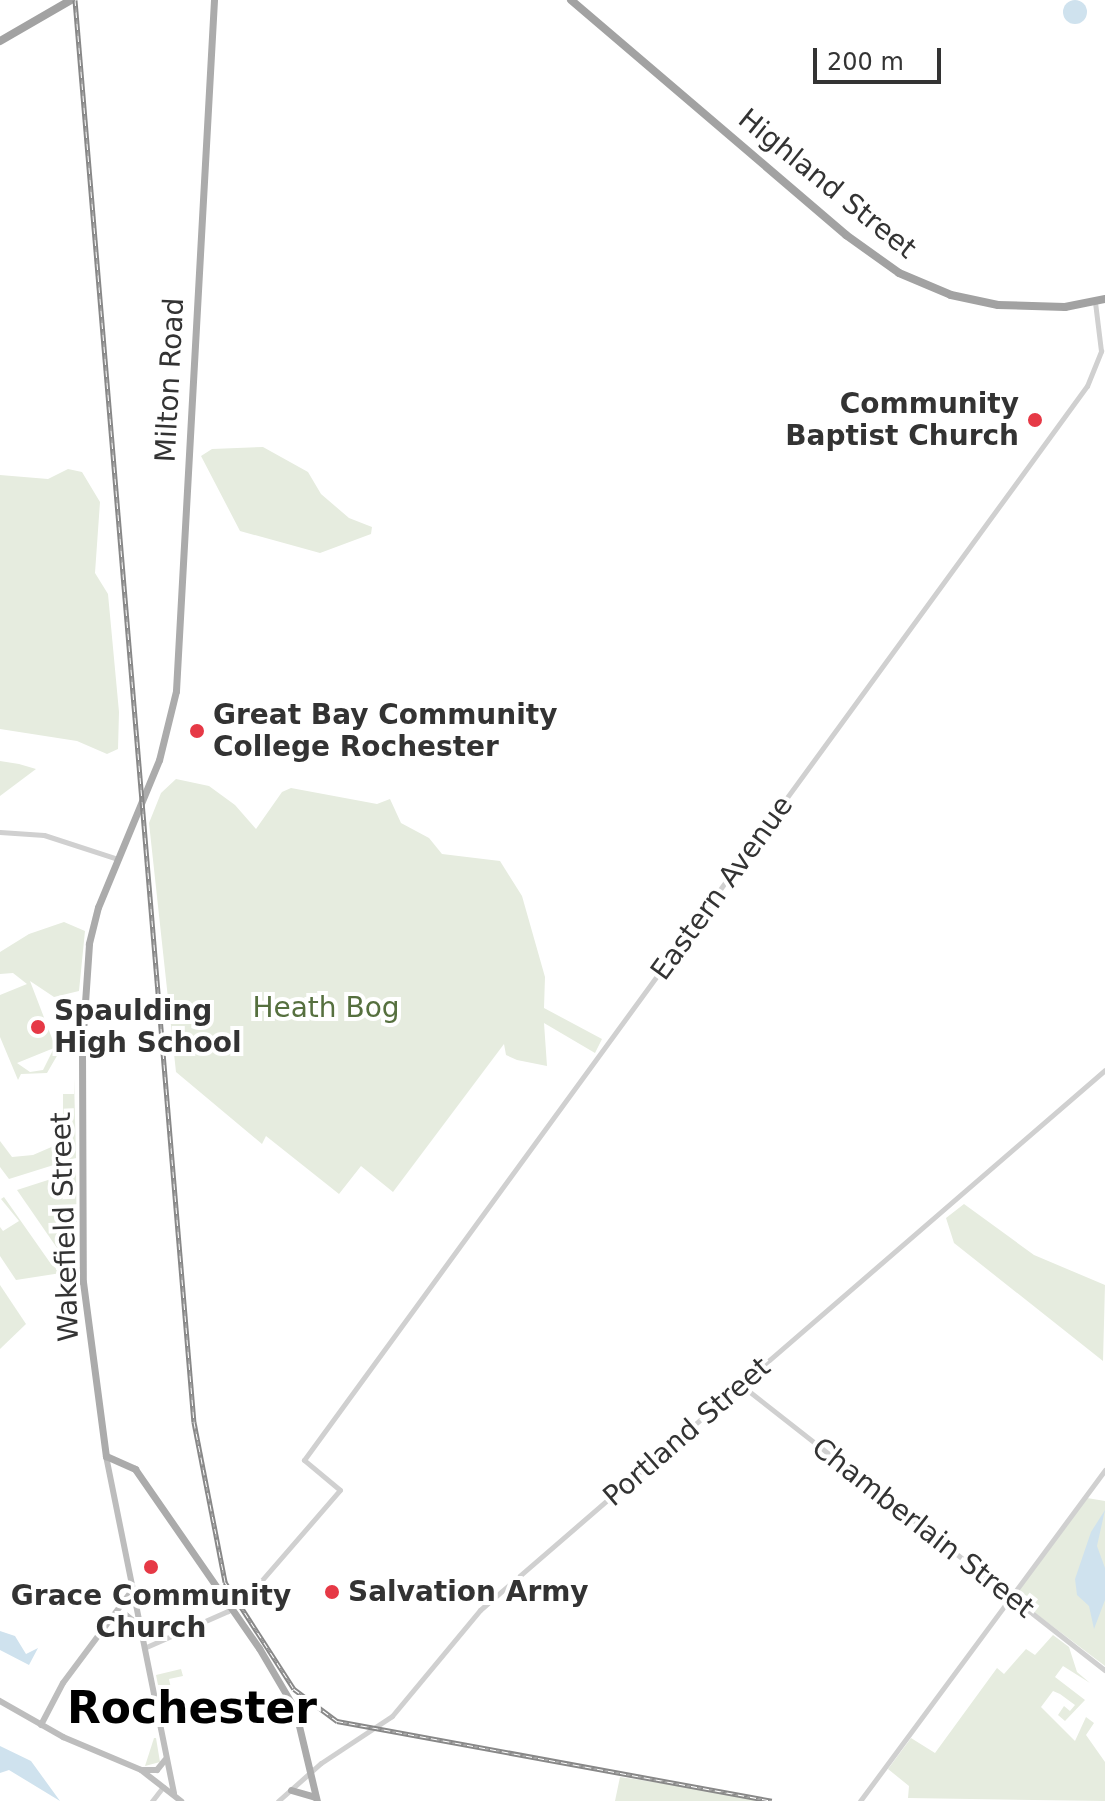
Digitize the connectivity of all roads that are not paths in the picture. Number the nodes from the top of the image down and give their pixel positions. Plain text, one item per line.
1 (214, 0) edge
2 (571, 0) edge
3 (67, 2) edge
4 (0, 41) edge
5 (1105, 299) edge
6 (1095, 302) junction
7 (159, 760) joint
8 (0, 832) edge
9 (118, 859) junction
10 (1105, 1070) edge
11 (741, 1385) junction
12 (106, 1456) junction
13 (1105, 1470) edge
14 (131, 1590) junction
15 (1011, 1597) junction
16 (232, 1608) junction
17 (113, 1620) junction
18 (138, 1626) junction
19 (143, 1648) junction
20 (1105, 1670) edge
21 (0, 1701) edge
22 (41, 1725) junction
23 (165, 1760) junction
24 (141, 1770) junction
25 (310, 1772) junction
26 (164, 1786) junction
27 (291, 1790) junction
28 (174, 1793) junction
29 (317, 1800) edge
30 (152, 1801) edge
31 (181, 1801) edge
32 (278, 1801) edge
33 (860, 1801) edge

1 - 7 main road, Milton Road
2 - 6 highway, Highland Street
3 - 4 highway
5 - 6 highway, Highland Street
6 - 16 street, Eastern Avenue
7 - 9 main road, Wakefield Street
8 - 9 street
9 - 12 main road, Wakefield Street
10 - 11 street, Portland Street
11 - 15 street, Chamberlain Street
11 - 25 street, Portland Street
12 - 14 main road, Wakefield Street
12 - 16 main road
13 - 15 street
14 - 17 main road
14 - 18 main road, Wakefield Street
15 - 20 street, Chamberlain Street
15 - 33 street
16 - 19 street
16 - 25 main road
17 - 18 main road
17 - 22 main road
18 - 19 main road, Wakefield Street
19 - 23 main road, Wakefield Street
21 - 22 main road
22 - 24 main road
23 - 24 main road
23 - 28 main road, Wakefield Street
24 - 26 main road
25 - 27 street, Portland Street
25 - 29 main road
26 - 28 main road
26 - 30 street
27 - 29 main road
27 - 32 street, Portland Street
28 - 31 main road

